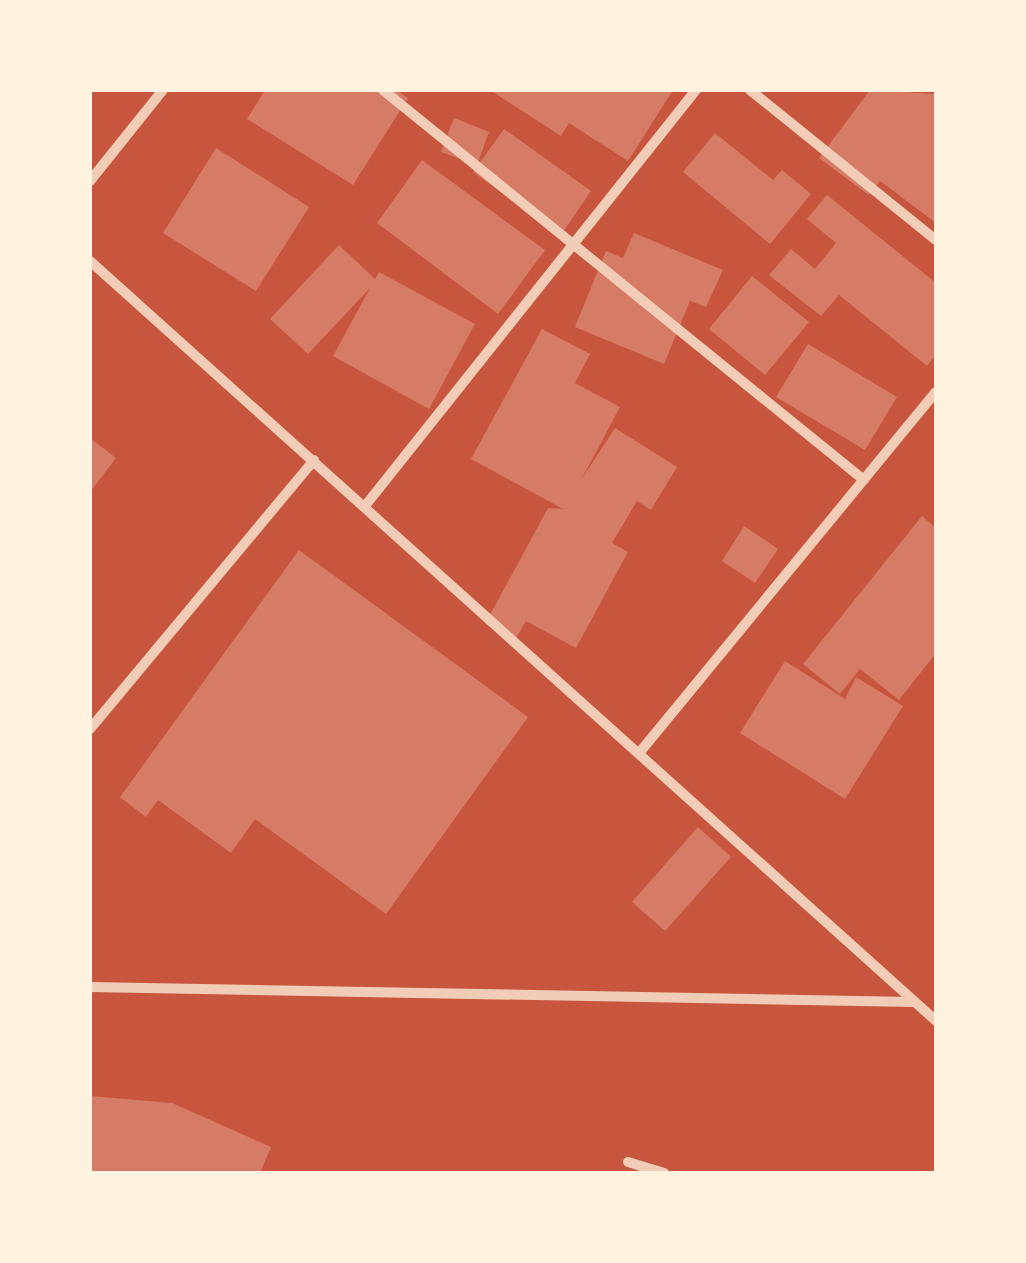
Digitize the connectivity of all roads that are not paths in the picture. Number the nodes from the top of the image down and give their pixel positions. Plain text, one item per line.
1 (164, 90) edge
2 (382, 90) edge
3 (696, 90) edge
4 (750, 90) edge
5 (90, 181) edge
6 (936, 240) edge
7 (571, 246) junction
8 (90, 261) edge
9 (936, 392) edge
10 (314, 460) junction
11 (864, 480) junction
12 (365, 506) junction
13 (90, 729) edge
14 (640, 752) junction
15 (90, 986) edge
16 (914, 1002) junction
17 (936, 1021) edge
18 (628, 1162) dead end
19 (664, 1173) edge

1 - 5 street
2 - 7 street
3 - 7 street
4 - 6 street
7 - 11 street
7 - 12 street
8 - 10 street
9 - 11 street
10 - 12 street
10 - 13 street
11 - 14 street
12 - 14 street
14 - 16 street
15 - 16 street
16 - 17 street
18 - 19 street

